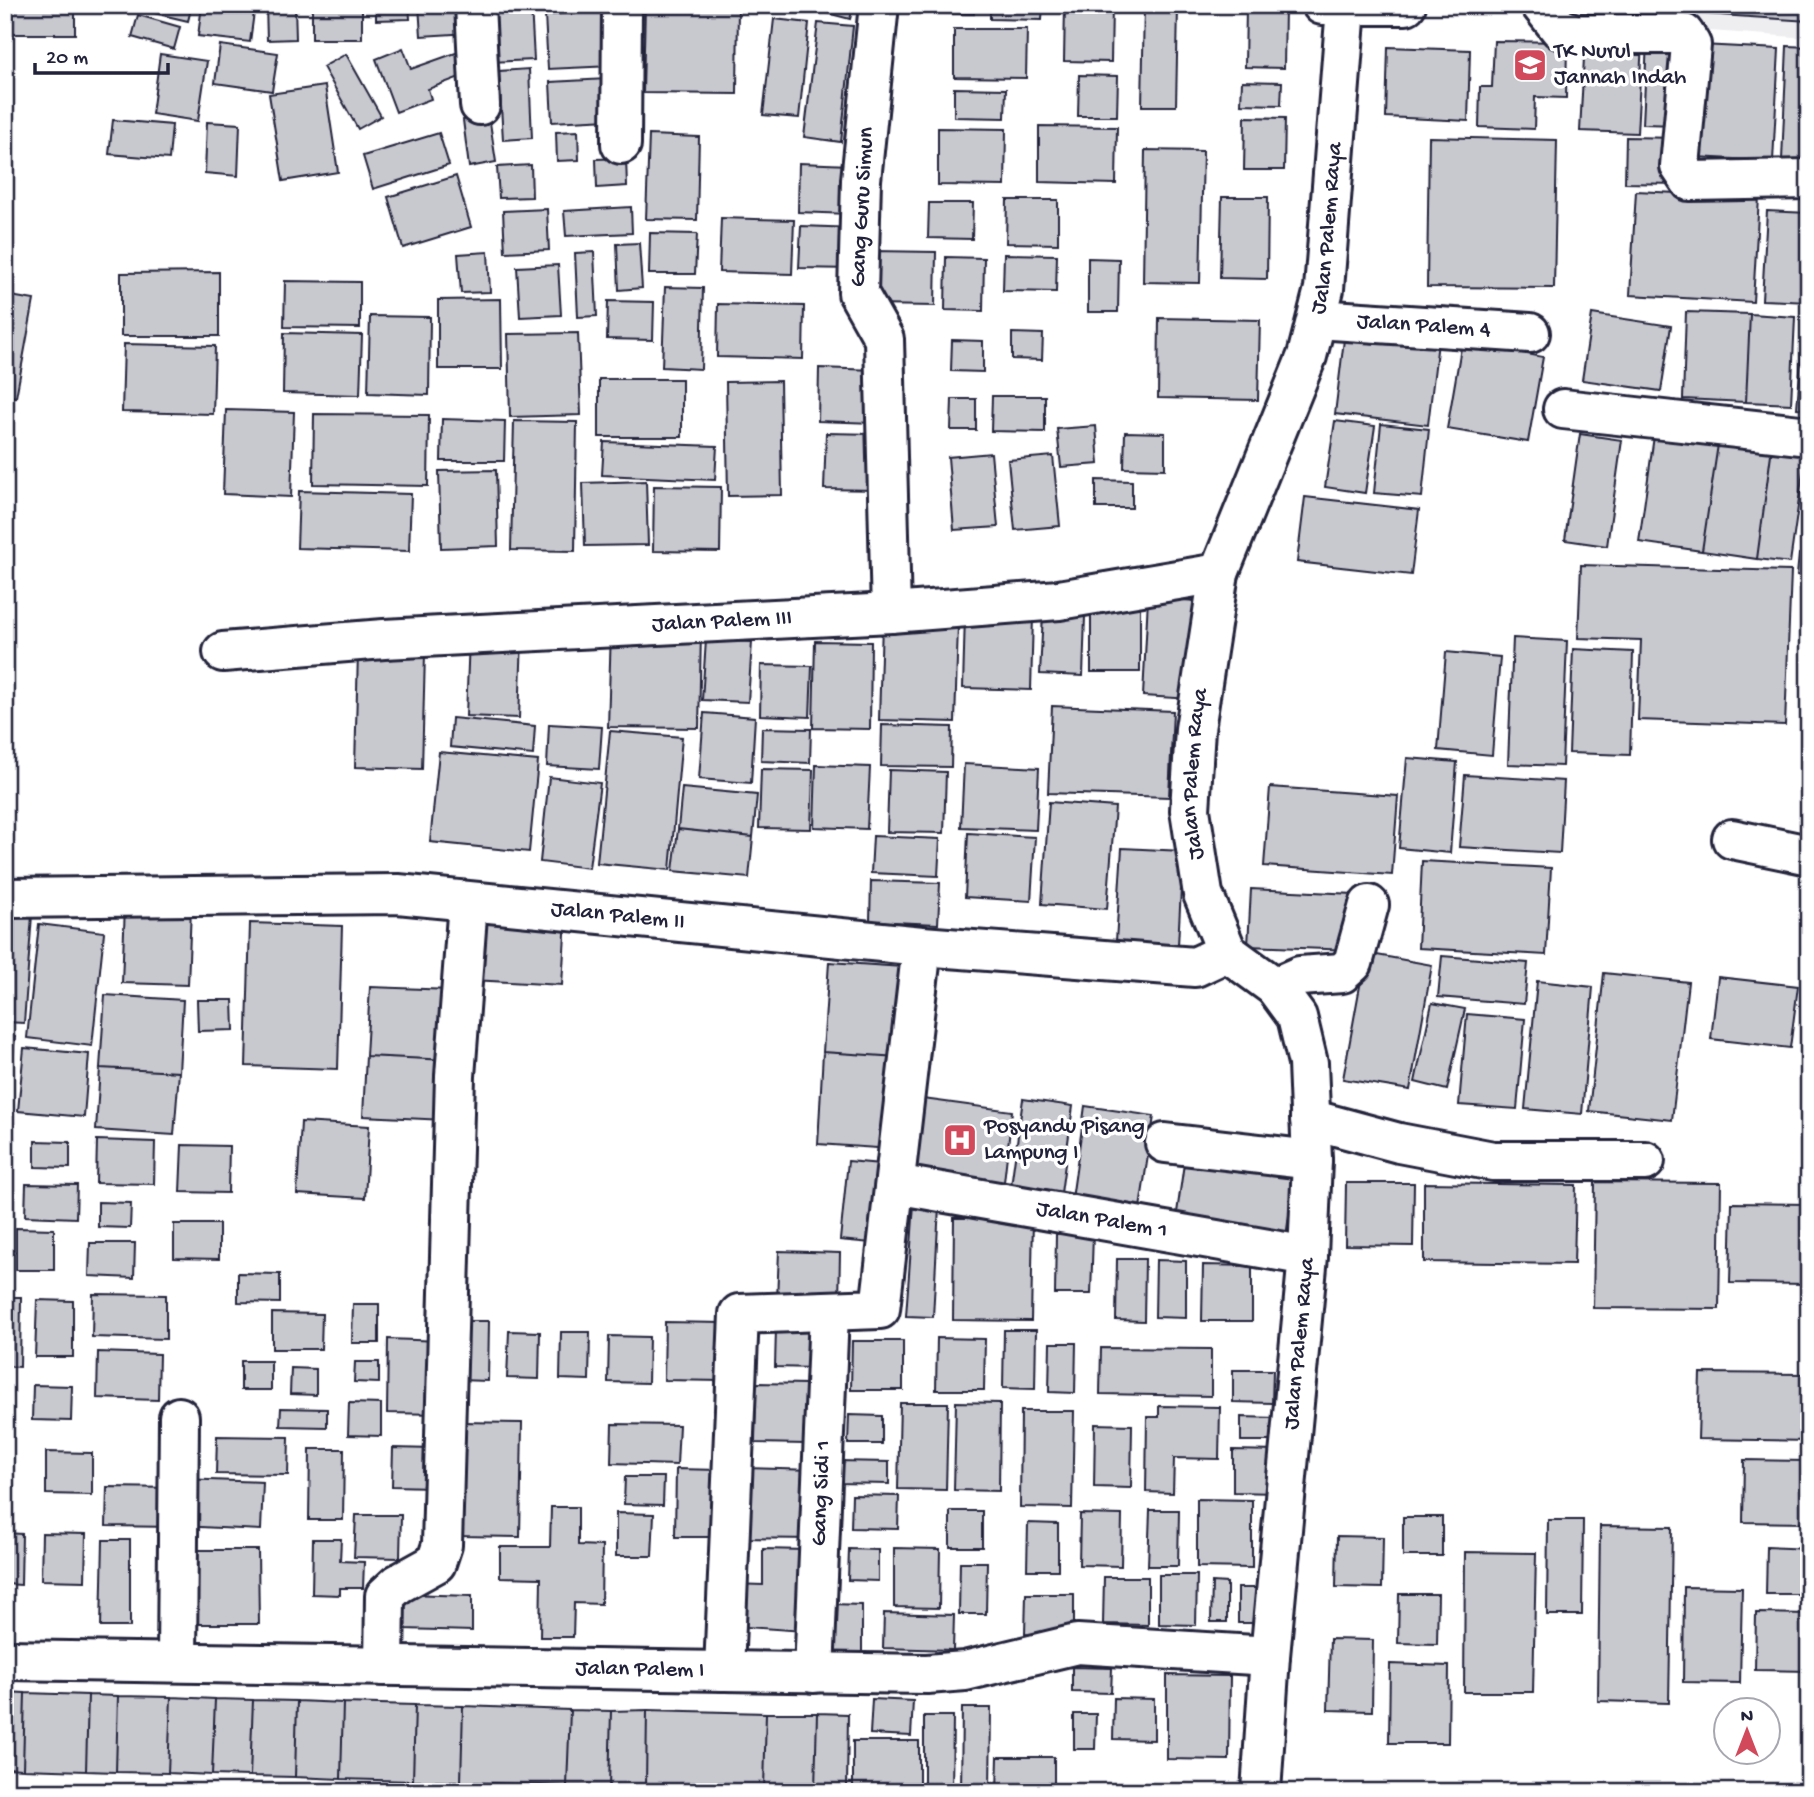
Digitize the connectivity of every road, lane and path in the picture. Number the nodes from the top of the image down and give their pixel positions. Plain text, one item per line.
1 (475, 5) edge
2 (622, 5) edge
3 (879, 5) edge
4 (1406, 5) edge
5 (1541, 5) edge
6 (1334, 6) edge
7 (480, 105) dead end
8 (621, 144) dead end
9 (1809, 179) edge
10 (1317, 319) junction
11 (1530, 334) dead end
12 (1563, 409) dead end
13 (1809, 436) edge
14 (1219, 573) junction
15 (891, 613) junction
16 (223, 652) dead end
17 (1732, 839) dead end
18 (1809, 855) edge
19 (5, 898) edge
20 (468, 902) junction
21 (1369, 905) dead end
22 (922, 946) junction
23 (1227, 952) junction
24 (1275, 986) junction
25 (1310, 1119) junction
26 (1165, 1143) dead end
27 (1312, 1160) junction
28 (1645, 1161) dead end
29 (895, 1184) junction
30 (1308, 1256) junction
31 (829, 1313) junction
32 (179, 1417) dead end
33 (1270, 1656) junction
34 (5, 1660) edge
35 (177, 1662) junction
36 (384, 1666) junction
37 (724, 1671) junction
38 (814, 1672) junction
39 (1261, 1792) edge

1 - 7 street
2 - 8 street
3 - 15 street, Gang Guru Simun
4 - 6 street, Jalan Palem Raya
5 - 9 street
6 - 10 street, Jalan Palem Raya
10 - 11 street, Jalan Palem 4
10 - 14 street, Jalan Palem Raya
12 - 13 street
14 - 15 street, Jalan Palem III
14 - 23 street, Jalan Palem Raya
15 - 16 street, Jalan Palem III
17 - 18 street
19 - 20 street, Jalan Palem II
20 - 22 street, Jalan Palem II
20 - 36 street
21 - 24 street
22 - 23 street, Jalan Palem II
22 - 29 street
23 - 24 street, Jalan Palem Raya
24 - 25 street, Jalan Palem Raya
25 - 27 street, Jalan Palem Raya
25 - 28 street
26 - 27 street
27 - 30 street, Jalan Palem Raya
29 - 30 street, Jalan Palem 1
29 - 31 street
30 - 33 street, Jalan Palem Raya
31 - 37 street
31 - 38 street, Gang Sidi 1
32 - 35 street
33 - 38 street, Jalan Palem I
33 - 39 street, Jalan Palem Raya
34 - 35 street, Jalan Palem I
35 - 36 street, Jalan Palem I
36 - 37 street, Jalan Palem I
37 - 38 street, Jalan Palem I

